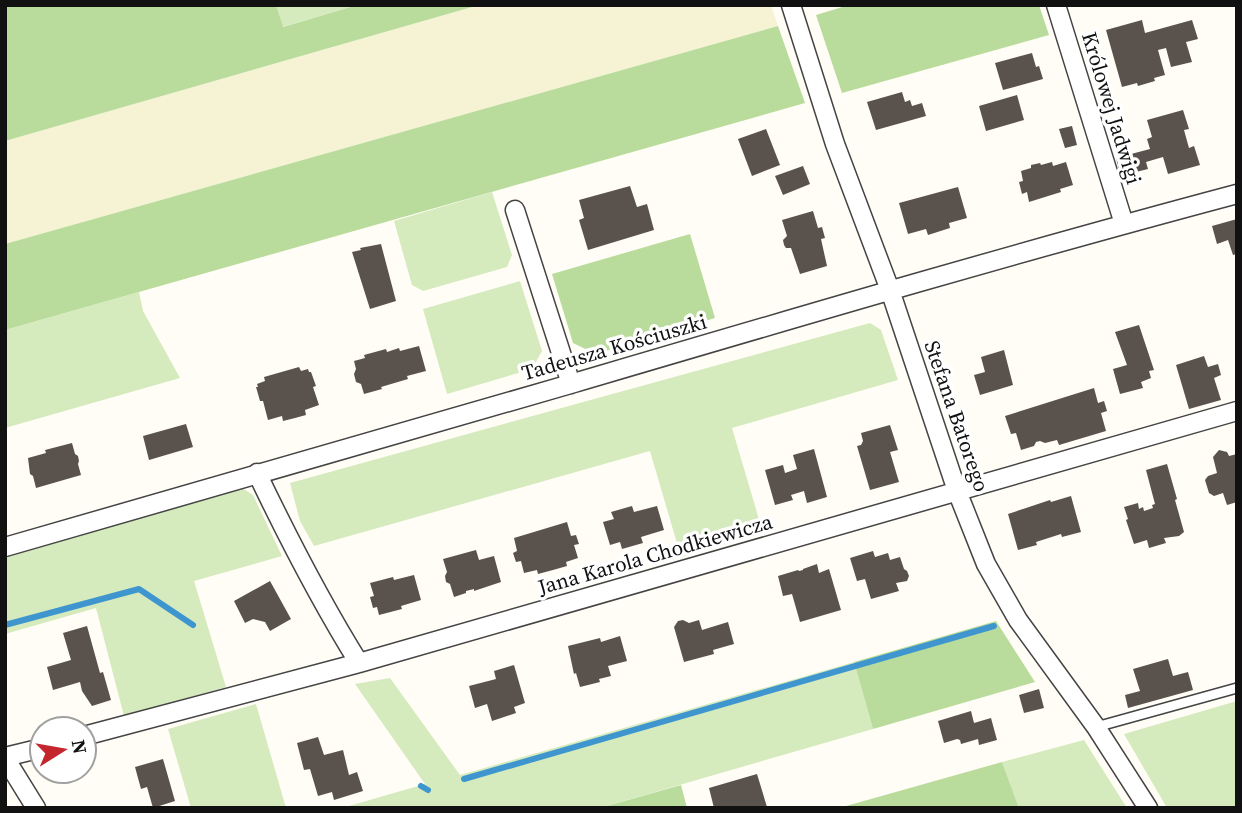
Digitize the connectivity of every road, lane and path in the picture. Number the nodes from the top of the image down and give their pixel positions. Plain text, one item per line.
1 (791, 5) edge
2 (1056, 5) edge
3 (1237, 194) edge
4 (515, 210) dead end
5 (1124, 224) junction
6 (890, 289) junction
7 (571, 384) junction
8 (1237, 411) edge
9 (257, 473) junction
10 (957, 491) junction
11 (5, 547) edge
12 (359, 663) junction
13 (1237, 688) edge
14 (1096, 727) junction
15 (98, 732) edge
16 (28, 752) edge
17 (5, 758) edge
18 (36, 808) edge
19 (1149, 808) edge

1 - 6 street, Stefana Batorego
2 - 5 street, Królowej Jadwigi
3 - 5 street, Tadeusza Kościuszki
4 - 7 street
5 - 6 street, Tadeusza Kościuszki
6 - 7 street, Tadeusza Kościuszki
6 - 10 street, Stefana Batorego
7 - 9 street, Tadeusza Kościuszki
8 - 10 street, Jana Karola Chodkiewicza
9 - 11 street, Tadeusza Kościuszki
9 - 12 street
10 - 12 street, Jana Karola Chodkiewicza
10 - 14 street, Stefana Batorego
12 - 15 street, Jana Karola Chodkiewicza
13 - 14 lane
14 - 19 street, Stefana Batorego
16 - 17 street
17 - 18 street

